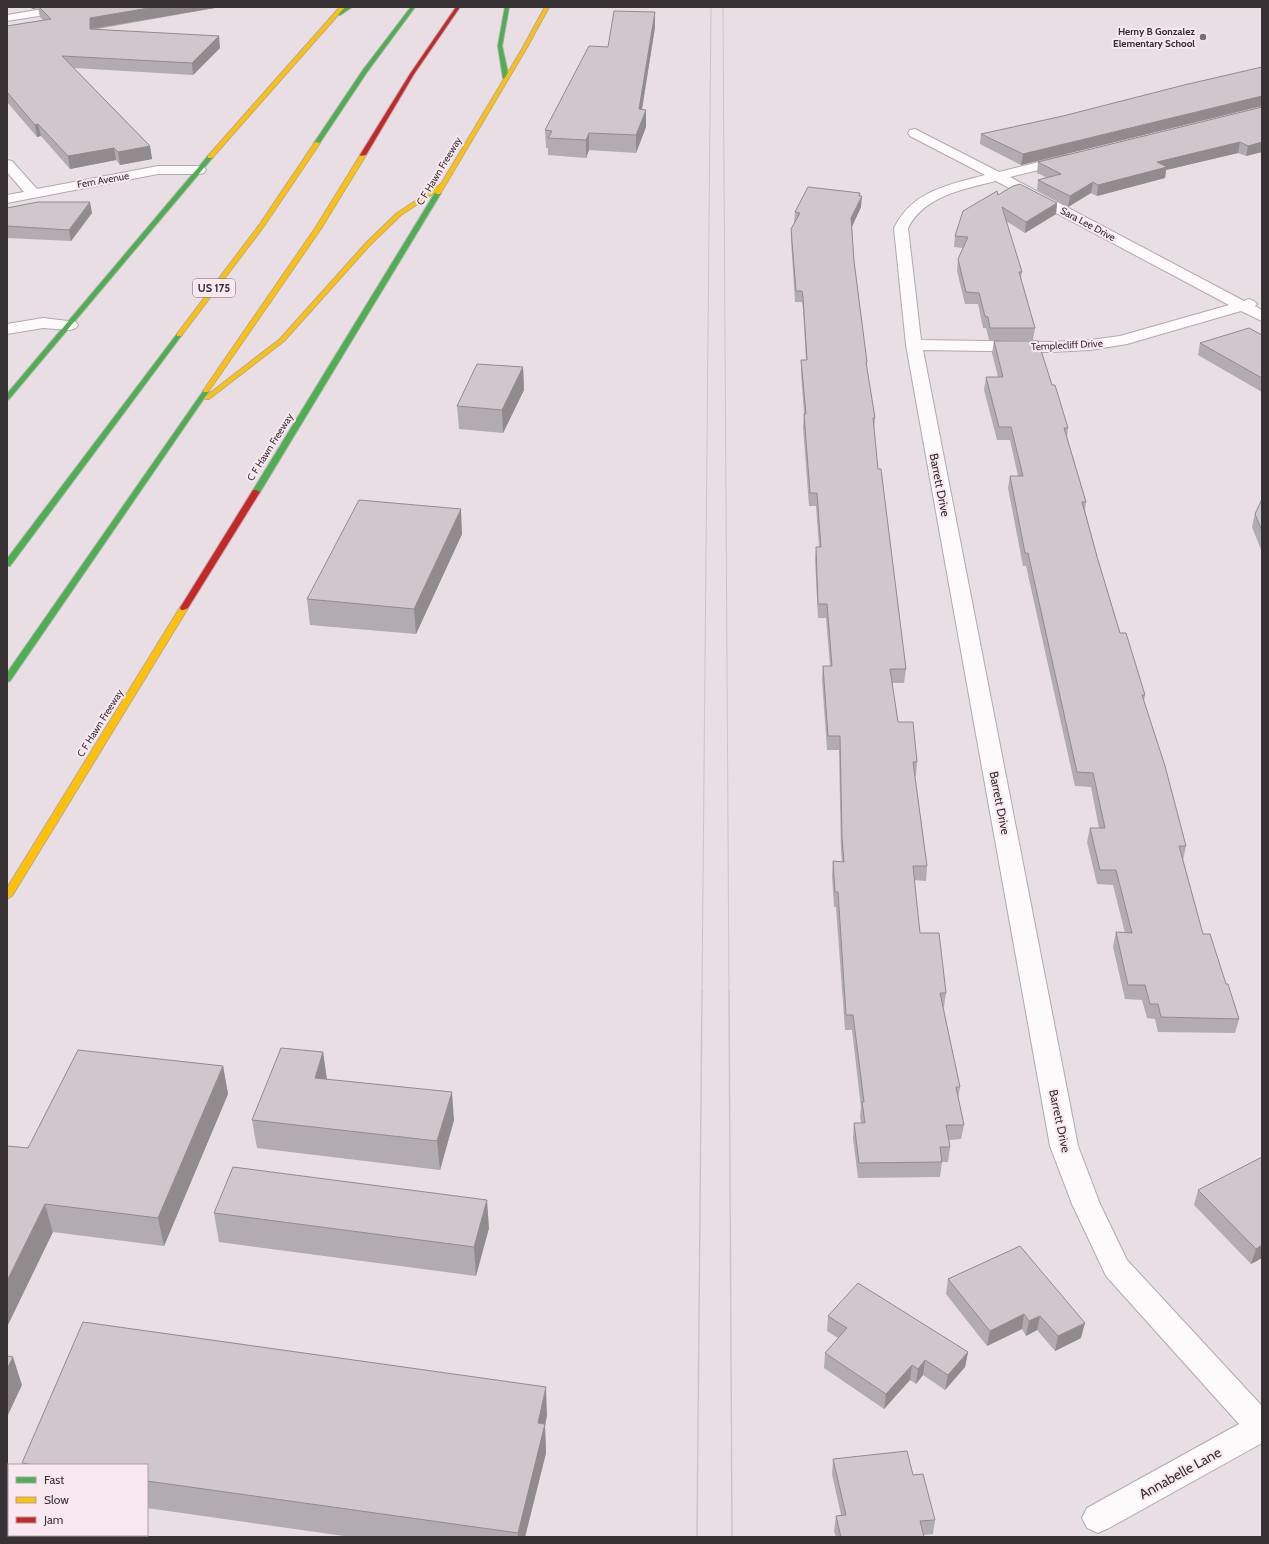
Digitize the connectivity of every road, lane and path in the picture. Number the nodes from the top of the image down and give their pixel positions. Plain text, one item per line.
1 (77, 7) edge
2 (350, 7) edge
3 (413, 7) edge
4 (458, 7) edge
5 (507, 7) edge
6 (547, 7) edge
7 (341, 10) edge
8 (7, 18) edge
9 (506, 78) junction
10 (915, 133) dead end
11 (1081, 156) edge
12 (7, 164) edge
13 (199, 170) junction
14 (997, 176) junction
15 (444, 184) junction
16 (33, 193) junction
17 (7, 199) edge
18 (1262, 300) edge
19 (1242, 306) junction
20 (1262, 316) edge
21 (70, 325) junction
22 (7, 329) edge
23 (914, 345) junction
24 (7, 398) edge
25 (190, 411) junction
26 (7, 564) edge
27 (7, 678) edge
28 (7, 896) edge
29 (1262, 1427) edge
30 (1098, 1518) dead end

1 - 8 street
2 - 7 main road
3 - 26 main road, US 175
4 - 25 main road
5 - 9 main road
6 - 9 main road, C F Hawn Freeway
7 - 13 main road
9 - 15 main road, C F Hawn Freeway
10 - 14 street, Sara Lee Drive
11 - 14 street, Barrett Drive
12 - 16 street
13 - 16 street, Fern Avenue
13 - 21 main road
14 - 19 street, Sara Lee Drive
14 - 23 street, Barrett Drive
15 - 25 main road
15 - 28 main road, C F Hawn Freeway
16 - 17 street, Fern Avenue
18 - 19 street, Templecliff Drive
19 - 20 street, Sara Lee Drive
19 - 23 street, Templecliff Drive
21 - 22 street
21 - 24 main road
23 - 29 street, Barrett Drive
25 - 27 main road
29 - 30 street, Annabelle Lane

